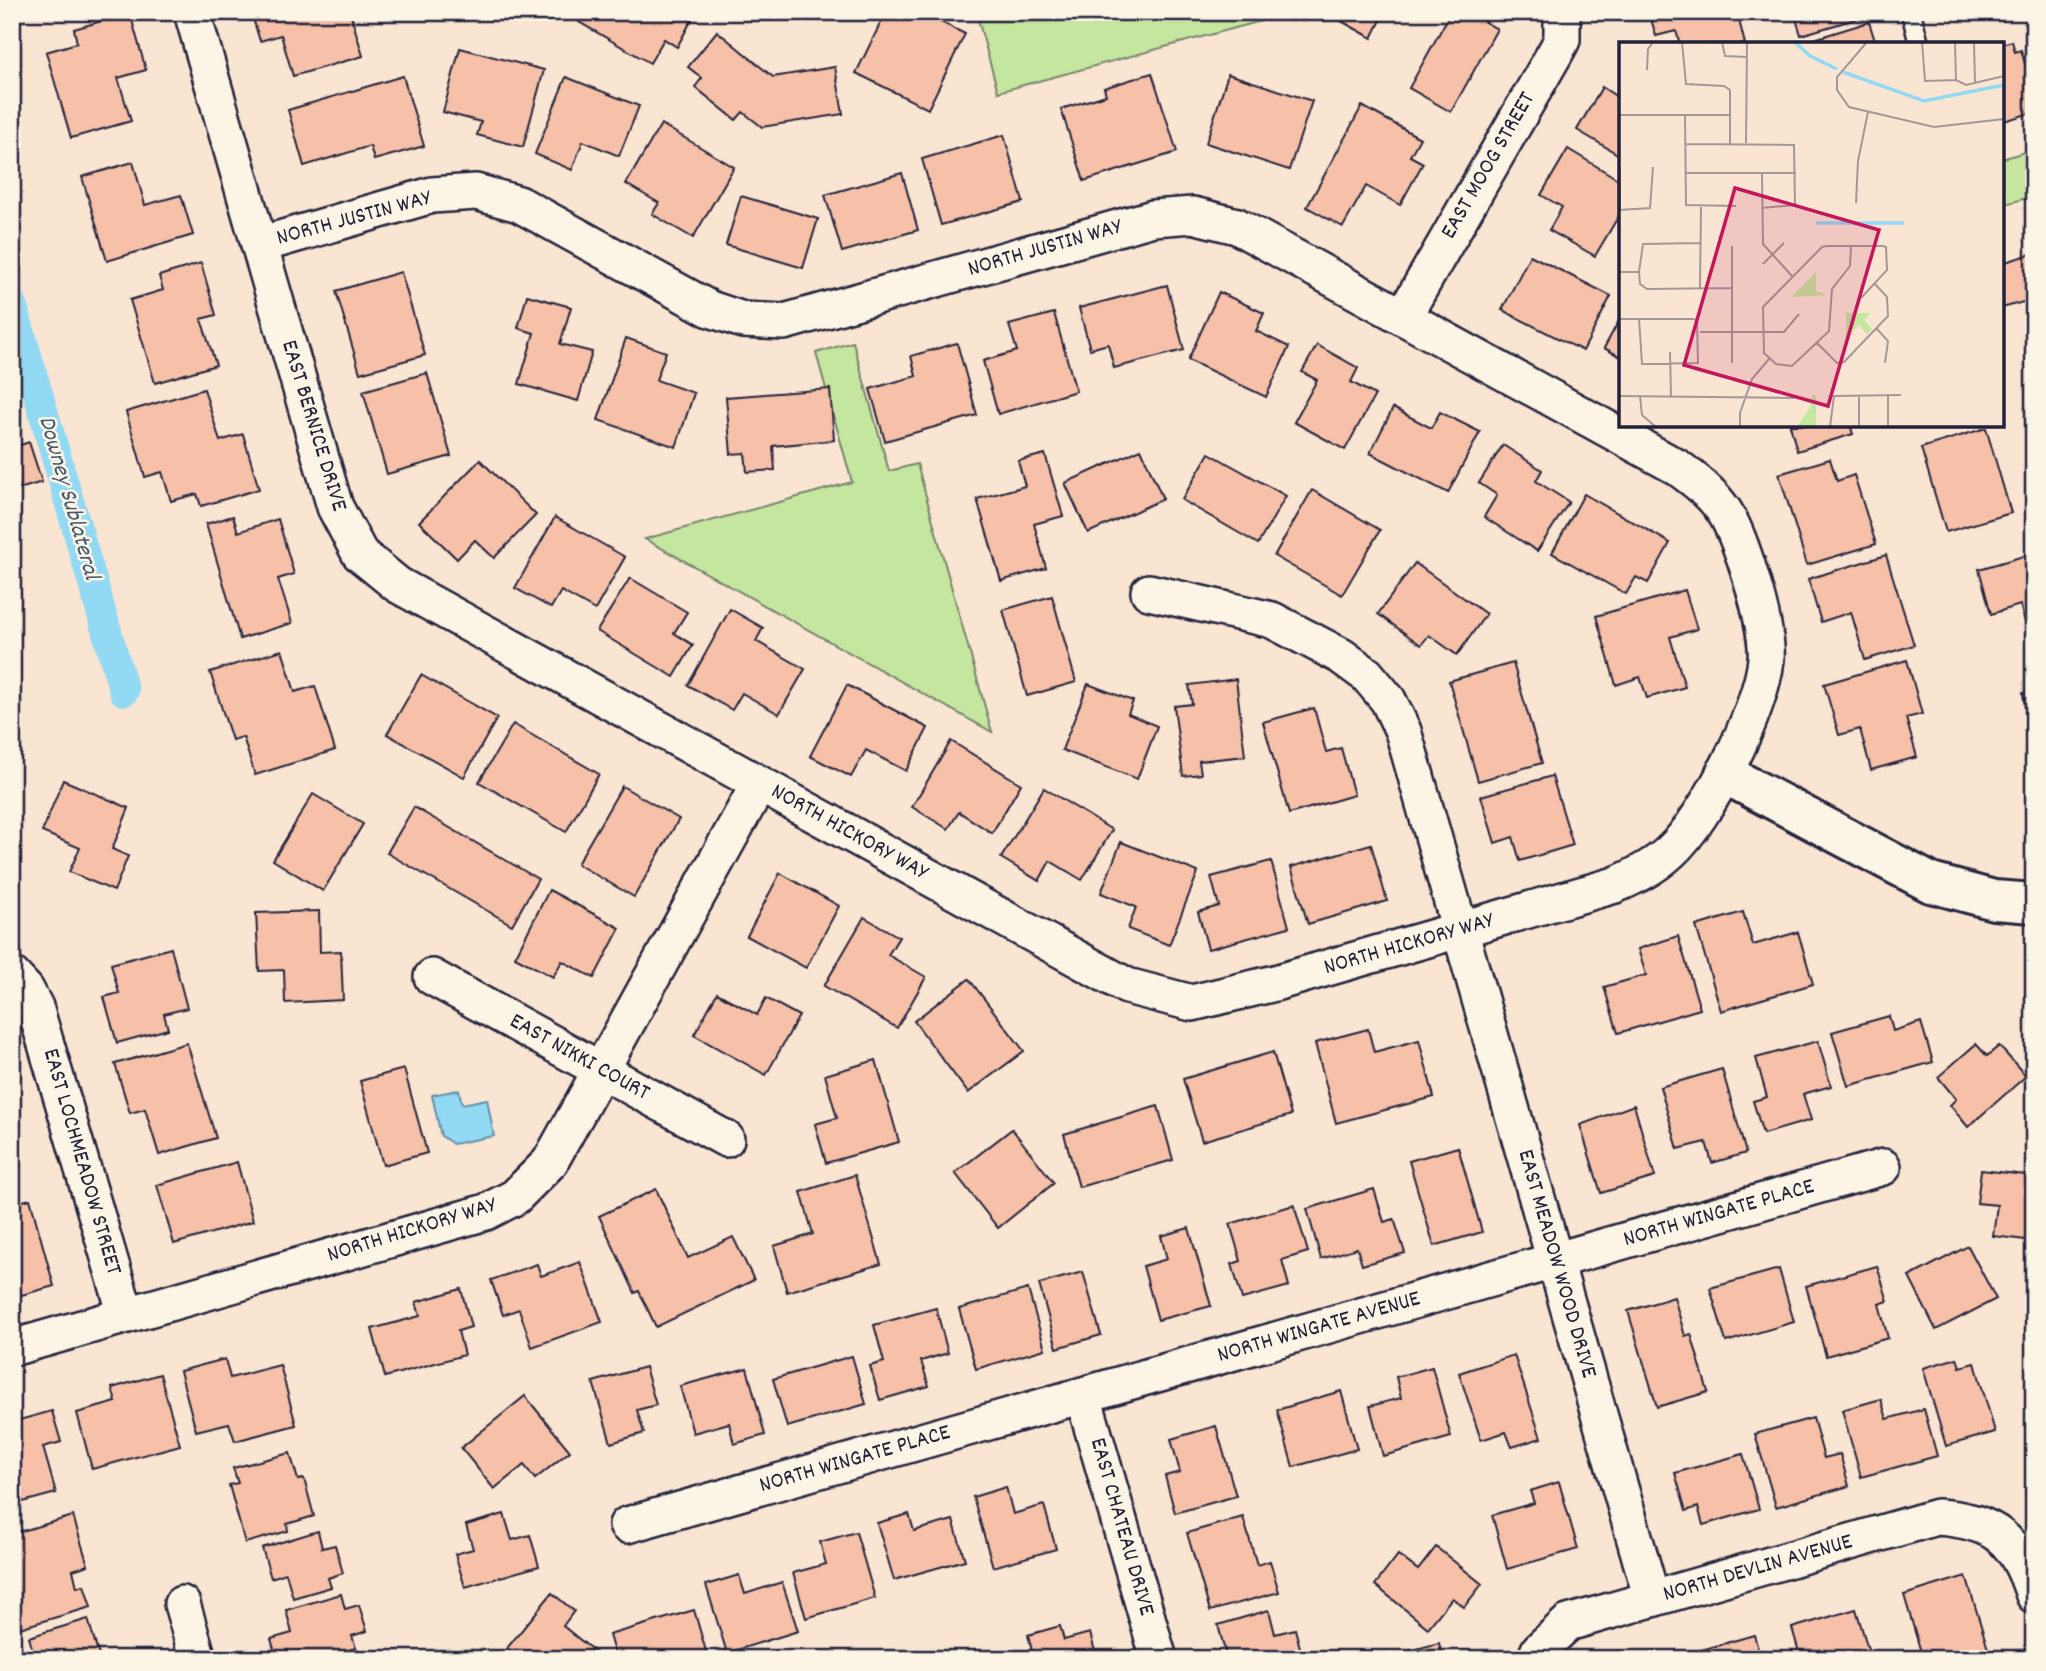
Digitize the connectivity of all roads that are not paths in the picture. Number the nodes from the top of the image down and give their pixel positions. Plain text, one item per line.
1 (192, 12) edge
2 (1562, 12) edge
3 (1911, 12) edge
4 (1918, 42) edge
5 (259, 245) junction
6 (1403, 317) junction
7 (1748, 575) joint
8 (1149, 592) dead end
9 (1725, 774) junction
10 (759, 784) junction
11 (2034, 903) edge
12 (1460, 930) junction
13 (12, 975) edge
14 (432, 977) dead end
15 (601, 1070) junction
16 (726, 1139) dead end
17 (1884, 1167) dead end
18 (1555, 1261) junction
19 (126, 1315) junction
20 (12, 1348) edge
21 (1083, 1396) junction
22 (627, 1525) dead end
23 (2034, 1595) edge
24 (1652, 1599) junction
25 (182, 1604) dead end
26 (1537, 1654) edge
27 (198, 1659) edge
28 (1159, 1659) edge

1 - 5 street, EAST BERNICE DRIVE
2 - 6 street, EAST MOOG STREET
3 - 4 lane
5 - 6 street, NORTH JUSTIN WAY
5 - 10 street, EAST BERNICE DRIVE
6 - 7 street, NORTH JUSTIN WAY
7 - 9 street, NORTH HICKORY WAY
8 - 12 street, EAST MEADOW WOOD DRIVE
9 - 11 street
9 - 12 street, NORTH HICKORY WAY
10 - 12 street, NORTH HICKORY WAY
10 - 15 street, NORTH HICKORY WAY
12 - 18 street, EAST MEADOW WOOD DRIVE
13 - 19 street, EAST LOCHMEADOW STREET
14 - 15 street, EAST NIKKI COURT
15 - 16 street, EAST NIKKI COURT
15 - 19 street, NORTH HICKORY WAY
17 - 18 street, NORTH WINGATE PLACE
18 - 21 street, NORTH WINGATE AVENUE
18 - 24 street, EAST MEADOW WOOD DRIVE
19 - 20 street, NORTH HICKORY WAY
21 - 22 street, NORTH WINGATE PLACE
21 - 28 street, EAST CHATEAU DRIVE
23 - 24 street, NORTH DEVLIN AVENUE
24 - 26 street, NORTH DEVLIN AVENUE
25 - 27 street

